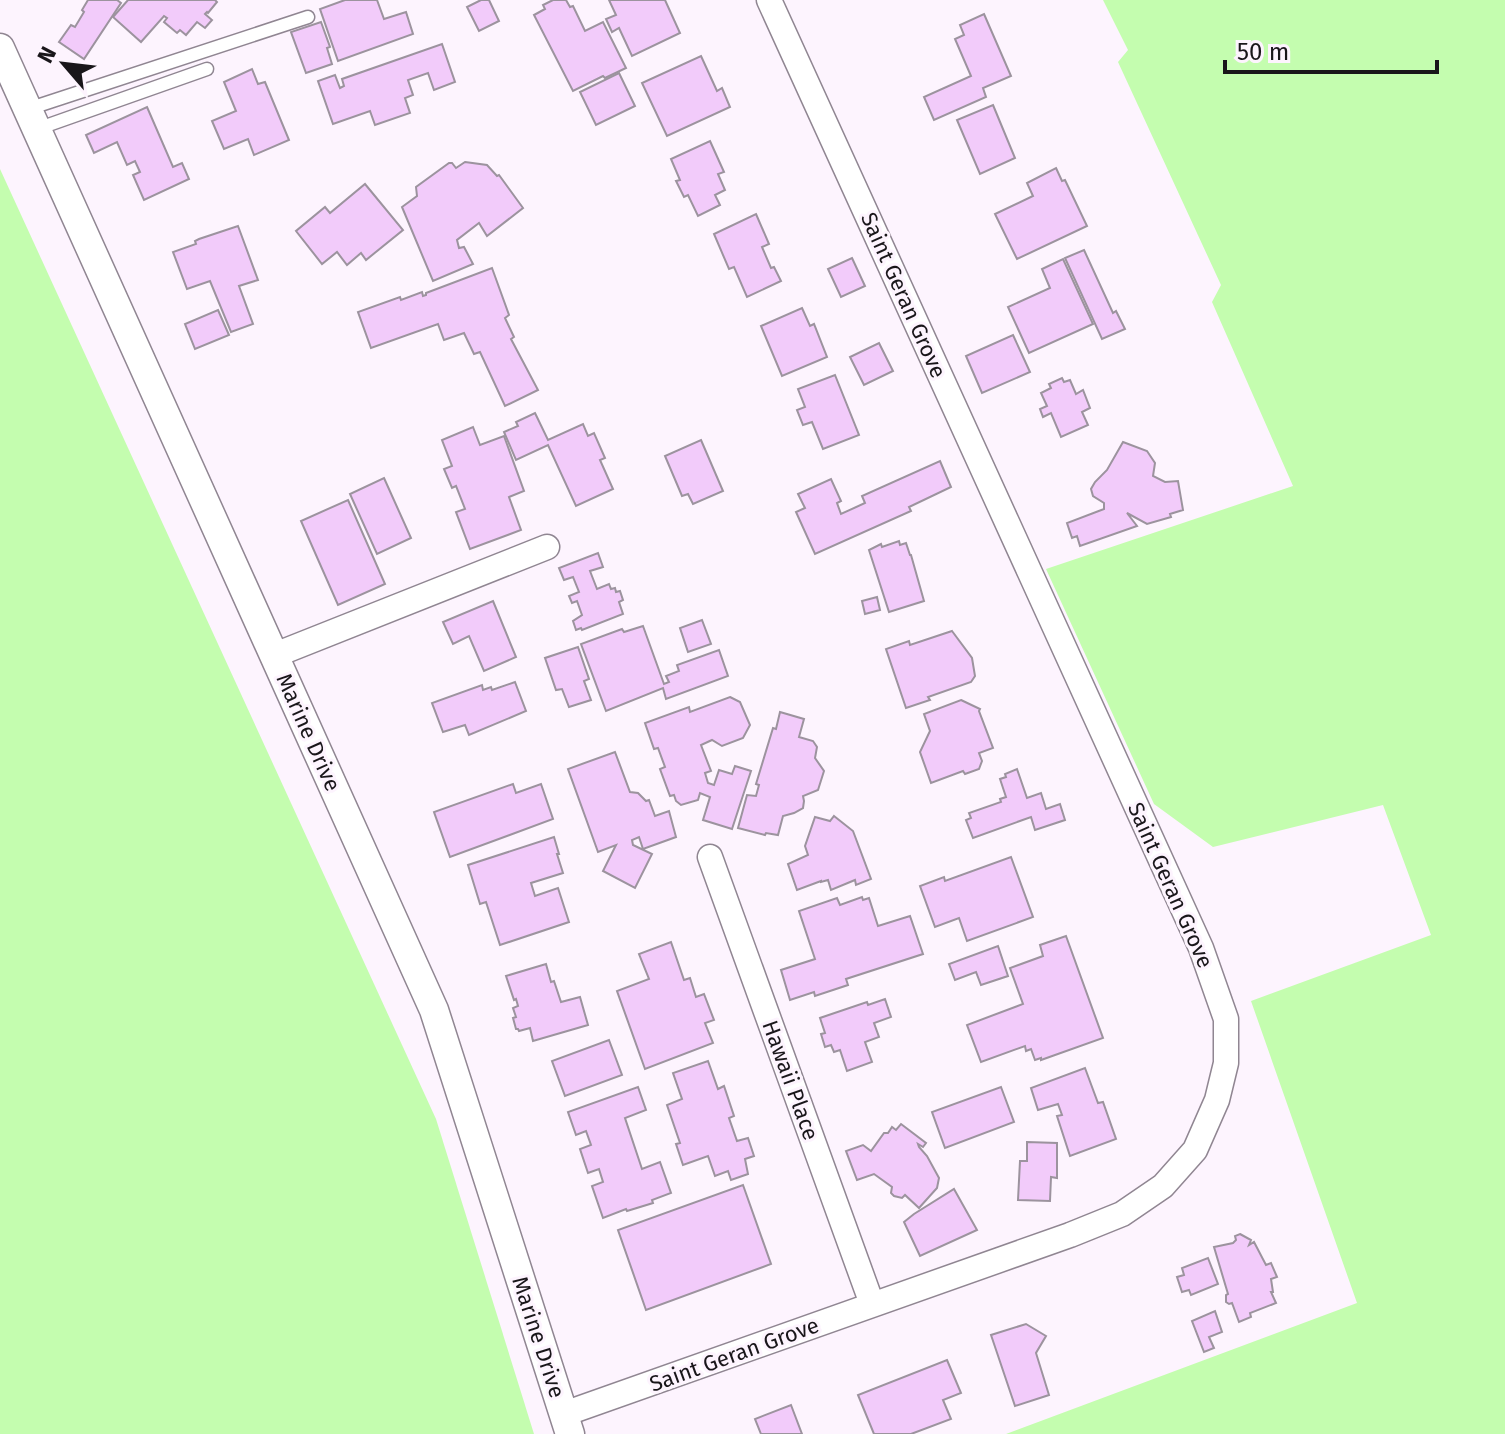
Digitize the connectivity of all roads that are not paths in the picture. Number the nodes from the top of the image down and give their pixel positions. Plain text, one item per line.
1 (769, 0) edge
2 (308, 17) dead end
3 (0, 48) edge
4 (207, 69) dead end
5 (32, 119) junction
6 (547, 547) dead end
7 (275, 655) junction
8 (710, 857) dead end
9 (872, 1304) junction
10 (567, 1424) edge

1 - 9 street, Saint Geran Grove
2 - 5 lane
3 - 5 street, Marine Drive
4 - 5 lane
5 - 7 street, Marine Drive
6 - 7 street
7 - 10 street, Marine Drive
8 - 9 street, Hawaii Place
9 - 10 street, Saint Geran Grove

